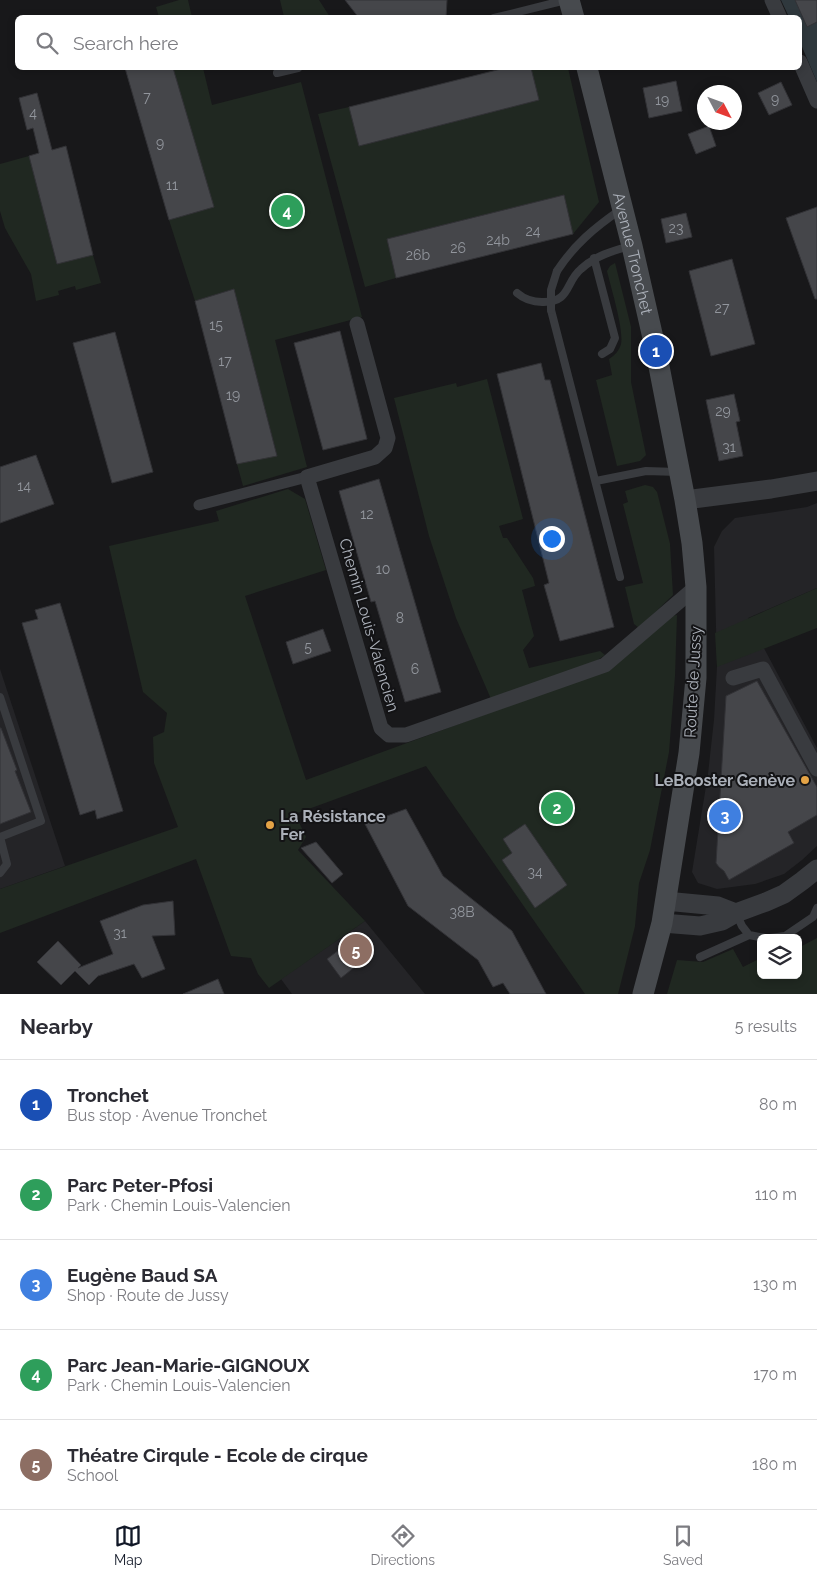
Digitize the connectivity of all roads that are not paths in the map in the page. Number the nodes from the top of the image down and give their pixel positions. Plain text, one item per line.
1 (772, 0) edge
2 (573, 4) edge
3 (511, 15) edge
4 (779, 15) edge
5 (802, 67) edge
6 (291, 70) edge
7 (587, 70) edge
8 (277, 74) dead end
9 (817, 101) edge
10 (622, 209) junction
11 (632, 246) junction
12 (594, 258) junction
13 (517, 293) dead end
14 (357, 324) dead end
15 (602, 354) dead end
16 (680, 472) junction
17 (307, 477) junction
18 (596, 481) junction
19 (817, 481) edge
20 (685, 500) junction
21 (199, 505) dead end
22 (620, 577) dead end
23 (696, 587) junction
24 (734, 678) dead end
25 (0, 697) edge
26 (817, 769) edge
27 (817, 868) edge
28 (0, 873) edge
29 (666, 901) junction
30 (817, 908) edge
31 (736, 913) junction
32 (662, 923) junction
33 (788, 934) edge
34 (749, 935) junction
35 (757, 936) edge
36 (700, 957) dead end
37 (643, 994) edge

1 - 4 street
2 - 3 lane
5 - 9 street
6 - 8 lane
7 - 10 main road, Avenue Tronchet
10 - 11 main road, Avenue Tronchet
10 - 18 lane, bridge
11 - 12 lane
11 - 16 main road, Avenue Tronchet
12 - 13 lane
12 - 15 lane
14 - 17 street
16 - 18 lane
16 - 20 main road, Avenue Tronchet
17 - 21 street
17 - 23 street, Chemin Louis-Valencien
18 - 22 lane
19 - 20 street
20 - 23 main road, Route de Jussy
23 - 29 main road, Route de Jussy
24 - 26 street
25 - 28 lane
27 - 31 street
29 - 31 street
29 - 32 main road, Route de Jussy
30 - 33 lane
31 - 32 street
31 - 34 lane
32 - 37 main road, Route de Jussy
34 - 35 lane
34 - 36 lane

